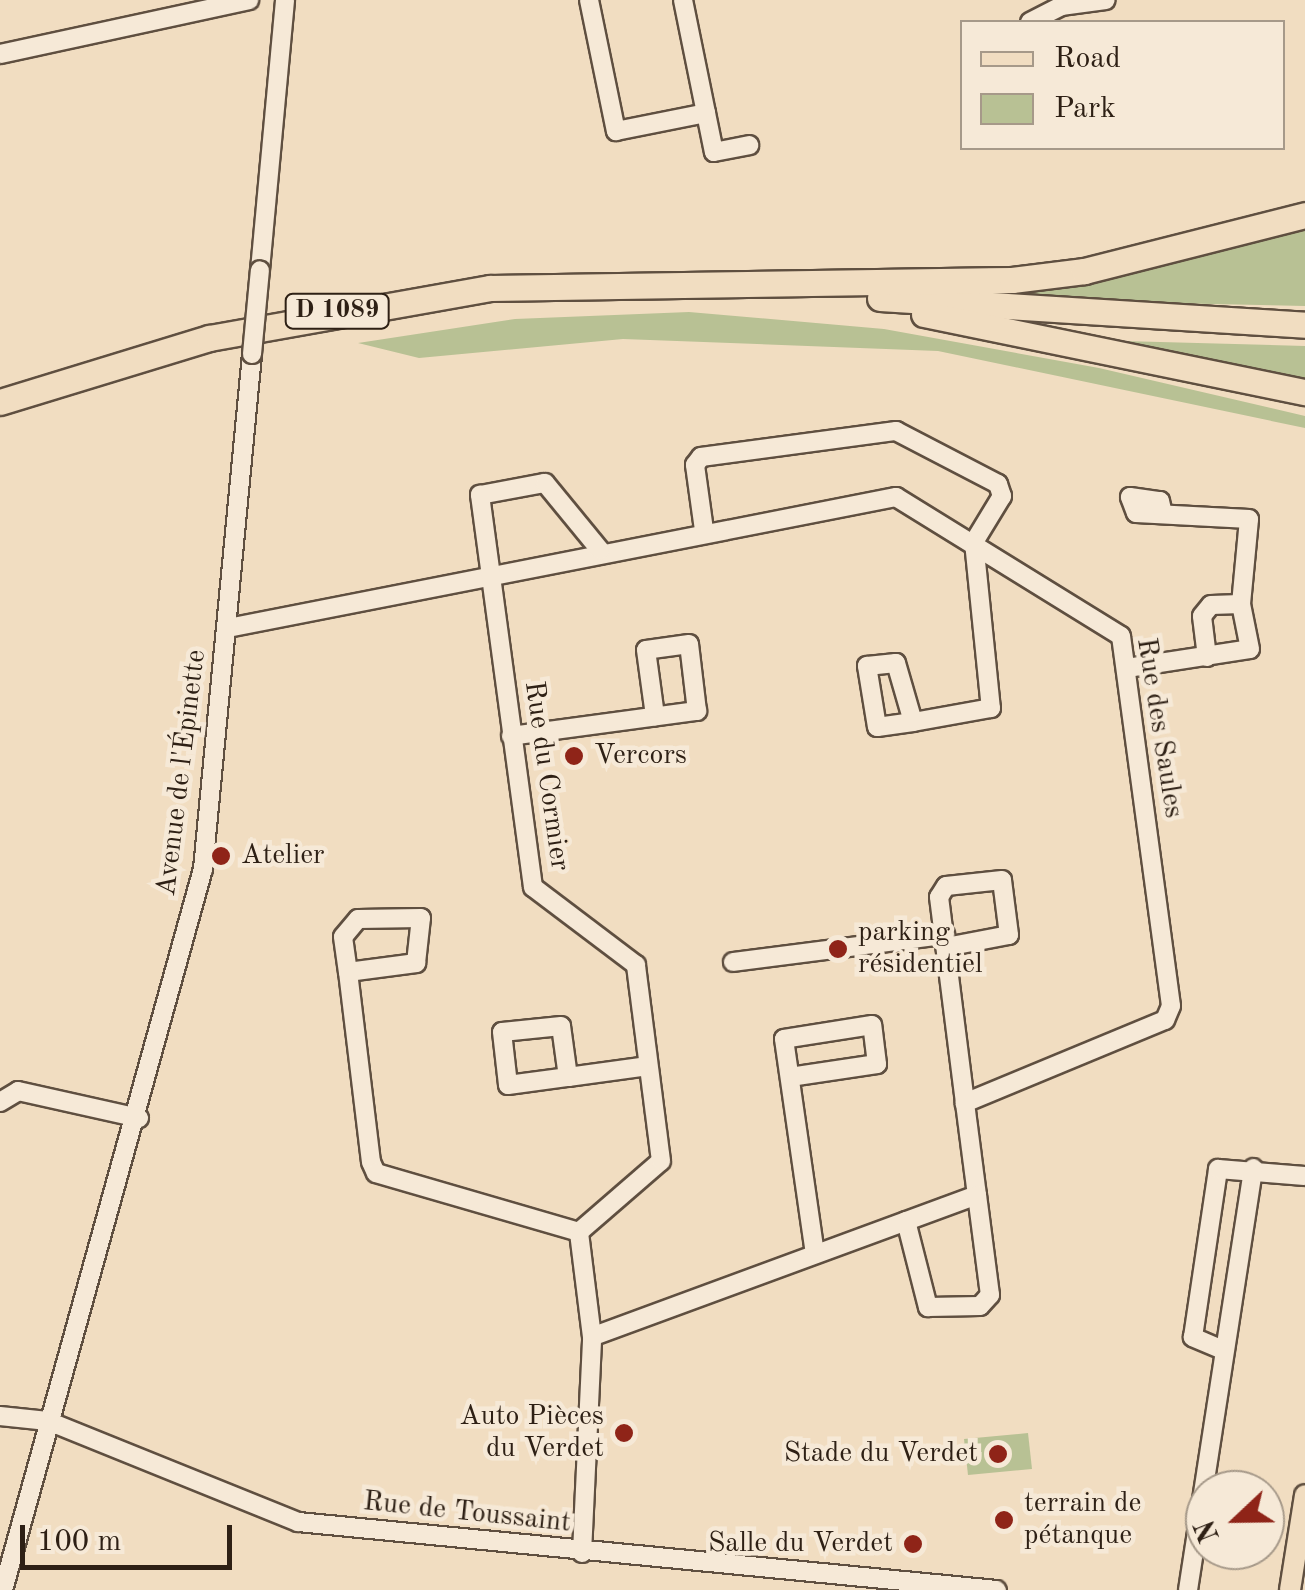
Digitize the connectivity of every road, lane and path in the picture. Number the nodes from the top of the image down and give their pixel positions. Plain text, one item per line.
1 (250, 0) edge
2 (284, 0) edge
3 (589, 0) edge
4 (683, 0) edge
5 (1106, 0) edge
6 (1034, 20) edge
7 (0, 54) edge
8 (706, 113) junction
9 (749, 145) dead end
10 (1305, 215) edge
11 (686, 283) junction
12 (851, 295) junction
13 (1305, 324) edge
14 (1305, 395) edge
15 (0, 402) edge
16 (1162, 510) dead end
17 (704, 530) junction
18 (974, 542) junction
19 (600, 550) junction
20 (490, 576) junction
21 (1241, 604) junction
22 (228, 628) junction
23 (1207, 657) junction
24 (1127, 668) junction
25 (655, 716) junction
26 (913, 722) dead end
27 (511, 736) junction
28 (945, 941) junction
29 (733, 962) dead end
30 (348, 972) junction
31 (648, 1066) junction
32 (568, 1077) junction
33 (790, 1077) junction
34 (0, 1102) edge
35 (965, 1104) junction
36 (139, 1118) junction
37 (1253, 1168) junction
38 (1305, 1176) edge
39 (977, 1195) junction
40 (906, 1221) junction
41 (579, 1232) junction
42 (815, 1254) junction
43 (592, 1337) junction
44 (1223, 1350) junction
45 (0, 1416) edge
46 (48, 1422) junction
47 (1305, 1496) edge
48 (582, 1553) junction
49 (779, 1571) junction
50 (958, 1589) edge
51 (2, 1590) edge
52 (774, 1590) edge
53 (997, 1590) edge
54 (1188, 1590) edge
55 (1290, 1590) edge

1 - 7 street
2 - 22 street, Avenue de l'Épinette, bridge
3 - 8 street
4 - 8 street
5 - 6 street
8 - 9 street
10 - 11 highway
11 - 12 highway, D 1089
11 - 15 highway, D 1089
12 - 13 highway, D 1089
12 - 14 highway
16 - 21 street
17 - 18 street, Rue des Saules
17 - 18 street
17 - 19 street, Rue des Saules
18 - 24 street, Rue des Saules
18 - 26 street
19 - 20 street, Rue des Saules
19 - 20 street
20 - 22 street, Rue des Saules
20 - 27 street, Rue du Cormier
21 - 23 street
21 - 23 street
22 - 36 street, Avenue de l'Épinette
23 - 24 street
24 - 35 street, Rue des Saules
25 - 25 street
25 - 27 street
27 - 31 street, Rue du Cormier
28 - 28 street
28 - 29 street
28 - 35 street
30 - 30 street
30 - 41 street
31 - 32 street
31 - 41 street, Rue du Cormier
32 - 32 street
33 - 33 street
33 - 42 street
34 - 36 street
35 - 39 street
36 - 46 street, Avenue de l'Épinette
37 - 38 street
37 - 44 street
37 - 44 street
39 - 40 street
39 - 40 street
40 - 42 street
41 - 43 street
42 - 43 street
43 - 48 street
44 - 54 street
45 - 46 street, Rue de Toussaint
46 - 48 street, Rue de Toussaint
46 - 51 street, Avenue de l'Épinette
47 - 55 main road
48 - 49 street, Rue de Toussaint
49 - 50 street, Rue de Toussaint
49 - 52 street
50 - 53 street, Rue de Toussaint

